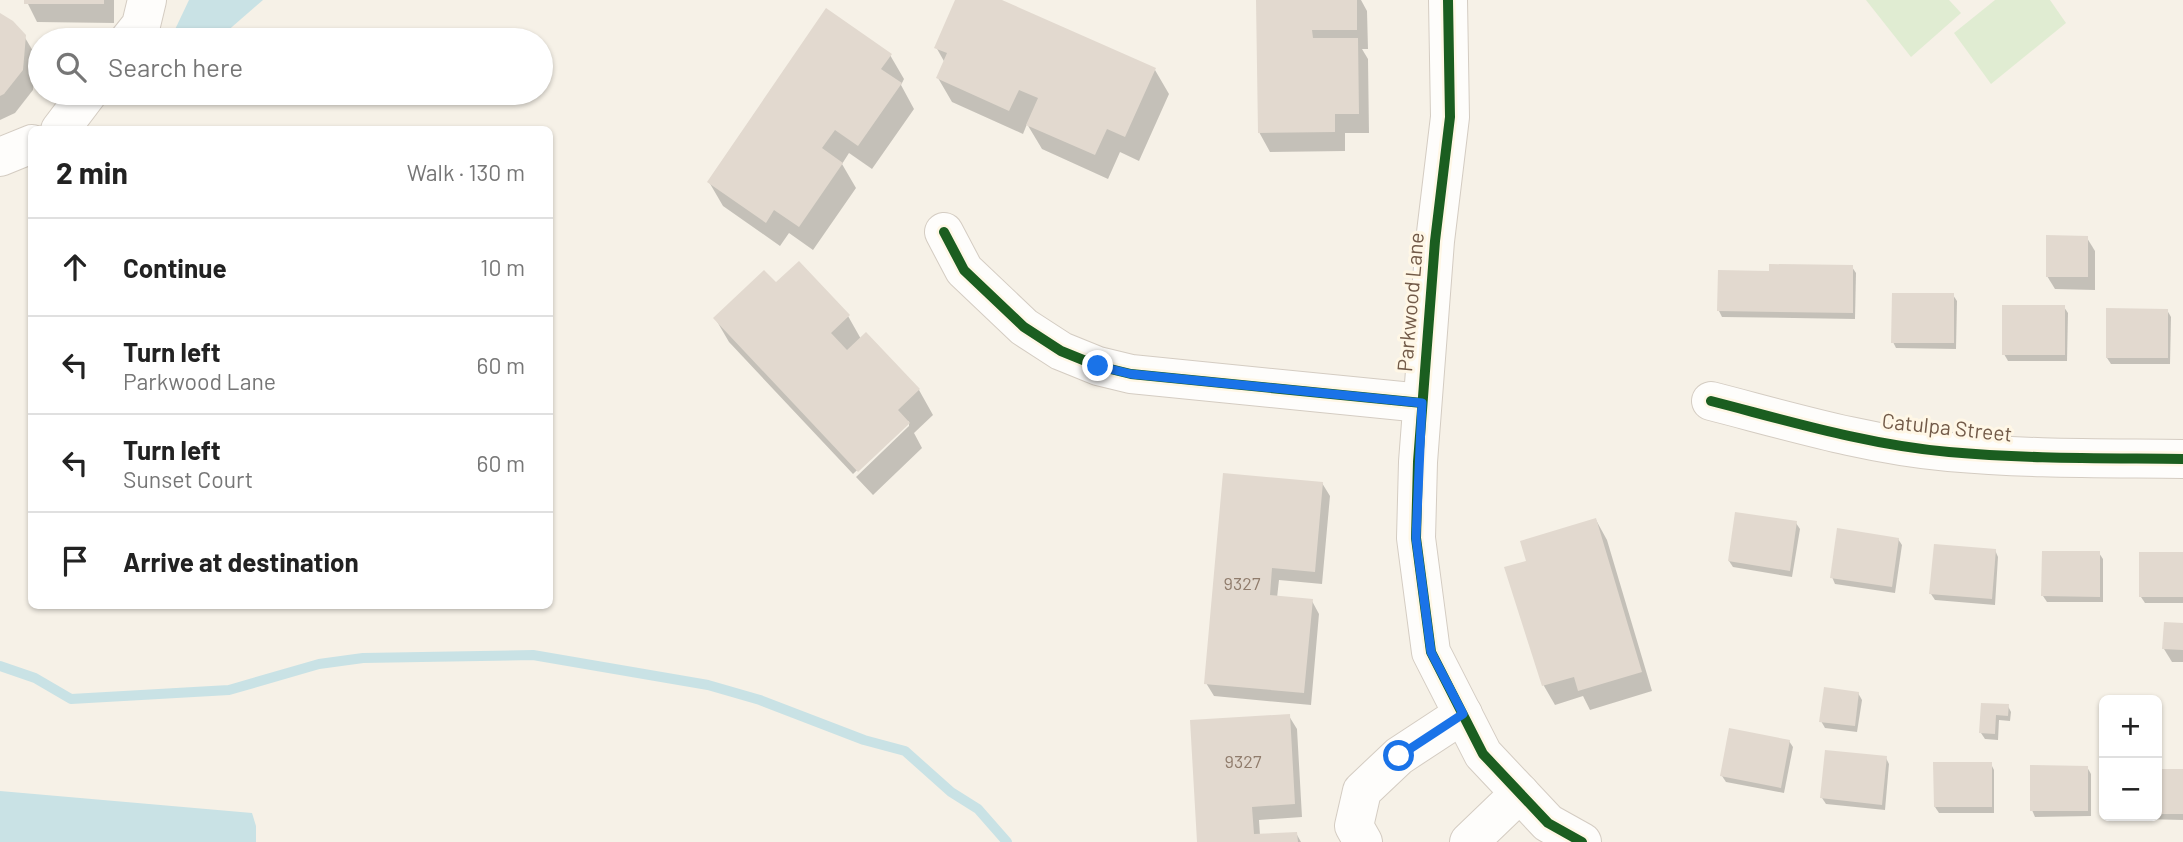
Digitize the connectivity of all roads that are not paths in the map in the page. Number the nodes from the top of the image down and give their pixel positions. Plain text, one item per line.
1 (147, 0) edge
2 (1448, 0) edge
3 (139, 28) edge
4 (79, 105) edge
5 (63, 126) edge
6 (28, 146) edge
7 (0, 157) edge
8 (944, 232) dead end
9 (1711, 401) dead end
10 (1422, 403) junction
11 (2183, 459) edge
12 (1463, 714) junction
13 (1520, 793) junction
14 (1363, 842) edge
15 (1469, 842) edge
16 (1582, 842) edge

1 - 3 street
2 - 10 street, Parkwood Lane
4 - 5 street
6 - 7 street
8 - 10 street
9 - 11 street, Catulpa Street
10 - 12 street, Parkwood Lane
12 - 13 street, Parkwood Lane
12 - 14 street
13 - 15 street
13 - 16 street, Parkwood Lane

